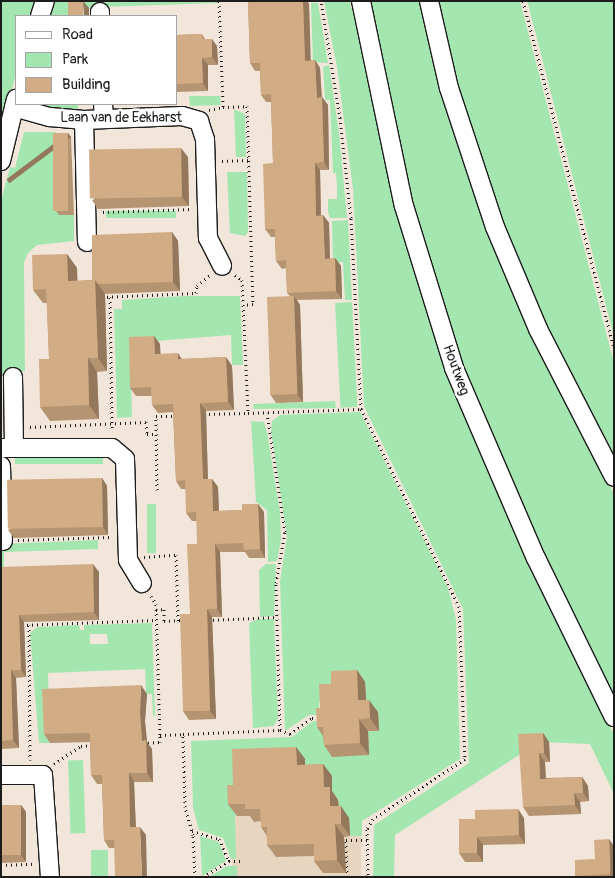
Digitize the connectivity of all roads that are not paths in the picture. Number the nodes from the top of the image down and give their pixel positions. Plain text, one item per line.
1 (44, 1) edge
2 (361, 1) edge
3 (429, 1) edge
4 (40, 15) edge
5 (15, 103) edge
6 (20, 105) edge
7 (104, 112) edge
8 (84, 120) junction
9 (1, 161) edge
10 (87, 242) dead end
11 (222, 266) road end
12 (13, 377) dead end
13 (8, 448) edge
14 (1, 466) edge
15 (614, 477) edge
16 (4, 541) road end
17 (142, 583) road end
18 (614, 717) edge
19 (1, 775) edge
20 (48, 870) edge

1 - 4 street
2 - 18 street, Houtweg
3 - 15 street
5 - 9 street, Laan van de Eekharst
6 - 8 street, Laan van de Eekharst
7 - 8 street, Laan van de Eekharst
7 - 11 street, Laan van de Eekharst
8 - 10 street
12 - 13 street
13 - 17 street
14 - 16 street
19 - 20 street

